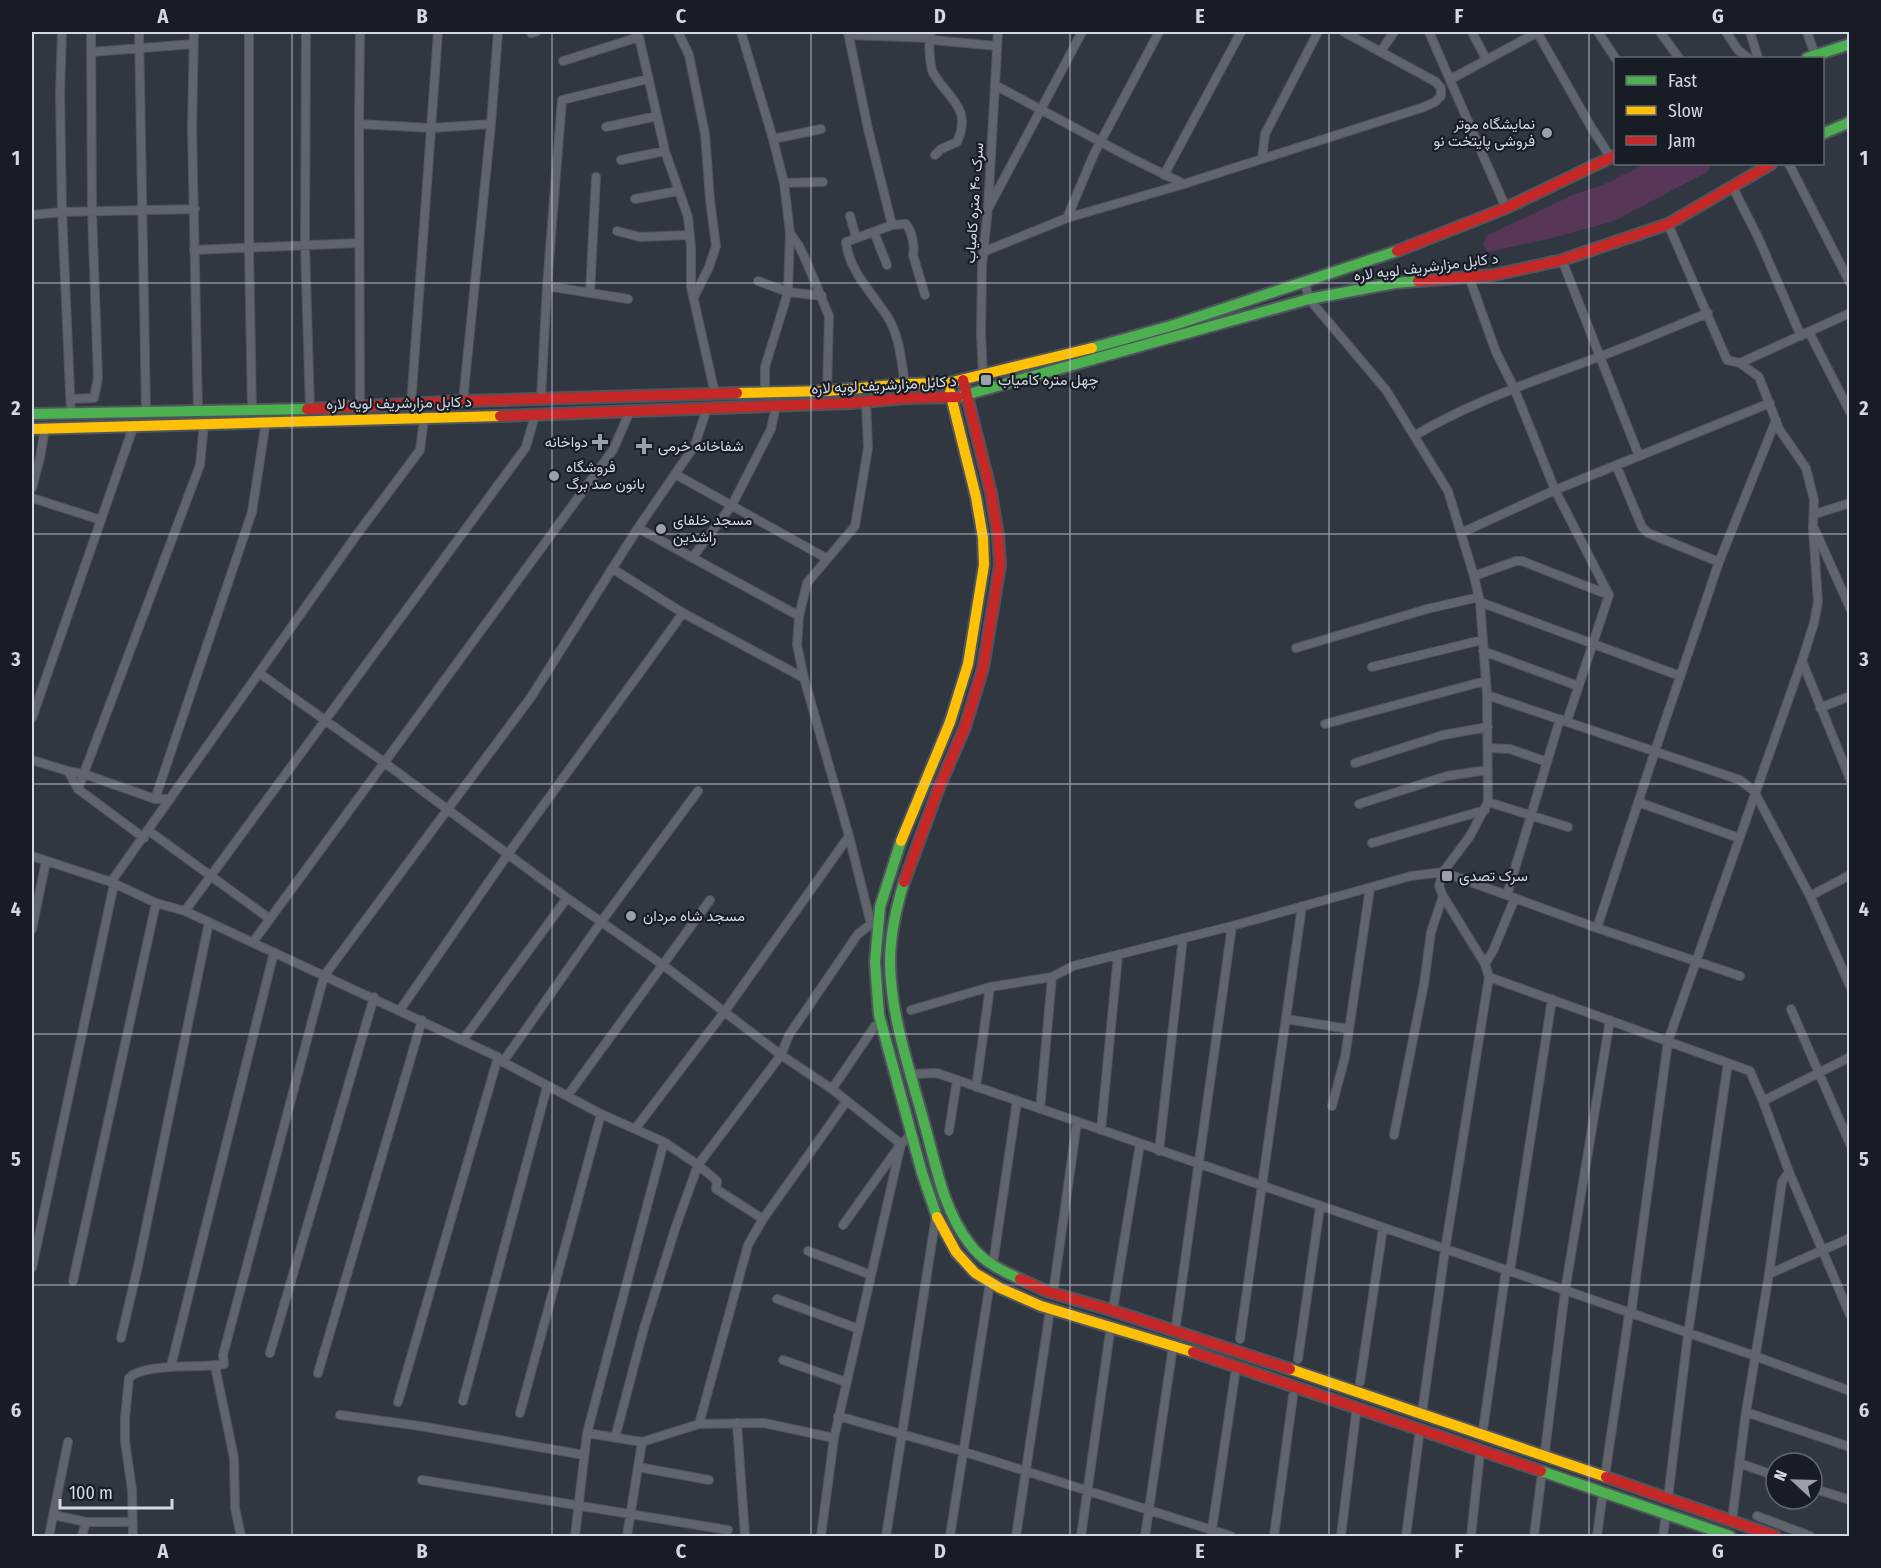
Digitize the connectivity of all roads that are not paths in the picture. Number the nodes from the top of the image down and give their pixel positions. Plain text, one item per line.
1 (62, 32) edge
2 (91, 32) edge
3 (139, 32) edge
4 (194, 32) edge
5 (249, 32) edge
6 (306, 32) edge
7 (360, 32) edge
8 (438, 32) edge
9 (498, 32) edge
10 (678, 32) edge
11 (741, 32) edge
12 (1082, 32) edge
13 (1159, 32) edge
14 (1241, 32) edge
15 (1318, 32) edge
16 (1344, 32) edge
17 (1394, 32) edge
18 (1430, 32) edge
19 (1473, 32) edge
20 (1538, 32) edge
21 (1598, 32) edge
22 (1660, 32) edge
23 (1726, 32) edge
24 (1750, 32) edge
25 (1807, 32) edge
26 (849, 33) edge
27 (638, 34) edge
28 (902, 35) edge
29 (930, 35) edge
30 (999, 36) edge
31 (193, 44) junction
32 (1850, 44) edge
33 (139, 49) junction
34 (1381, 51) junction
35 (91, 52) junction
36 (1614, 57) edge
37 (1678, 57) edge
38 (1747, 57) edge
39 (1758, 57) edge
40 (1811, 57) edge
41 (1486, 59) junction
42 (563, 61) dead end
43 (1451, 79) junction
44 (648, 80) junction
45 (995, 85) junction
46 (1458, 94) junction
47 (1441, 96) junction
48 (1041, 110) junction
49 (657, 116) junction
50 (359, 124) junction
51 (491, 124) junction
52 (1848, 126) edge
53 (606, 127) dead end
54 (432, 128) junction
55 (821, 129) dead end
56 (1824, 133) edge
57 (773, 139) junction
58 (1102, 142) junction
59 (665, 151) junction
60 (935, 155) dead end
61 (1613, 156) edge
62 (1263, 159) junction
63 (621, 160) dead end
64 (1769, 165) edge
65 (1790, 165) edge
66 (1164, 175) junction
67 (596, 177) dead end
68 (823, 182) dead end
69 (784, 183) junction
70 (1184, 184) junction
71 (1732, 186) junction
72 (678, 191) junction
73 (635, 199) dead end
74 (988, 208) junction
75 (1506, 208) junction
76 (195, 209) junction
77 (92, 211) junction
78 (142, 211) junction
79 (62, 212) junction
80 (32, 215) edge
81 (850, 216) dead end
82 (1067, 218) junction
83 (1668, 224) junction
84 (892, 225) junction
85 (617, 231) dead end
86 (874, 232) junction
87 (790, 233) junction
88 (688, 235) junction
89 (856, 237) junction
90 (359, 243) junction
91 (305, 246) junction
92 (249, 249) junction
93 (194, 250) junction
94 (983, 252) junction
95 (1562, 260) junction
96 (887, 266) dead end
97 (1469, 277) junction
98 (758, 281) dead end
99 (1850, 283) edge
100 (1305, 284) junction
101 (547, 286) junction
102 (788, 292) junction
103 (590, 293) junction
104 (924, 295) dead end
105 (822, 296) junction
106 (694, 297) junction
107 (628, 299) dead end
108 (1309, 299) junction
109 (1708, 313) junction
110 (1850, 313) edge
111 (1809, 332) junction
112 (1801, 336) junction
113 (1599, 357) junction
114 (1740, 363) junction
115 (983, 376) junction
116 (963, 380) junction
117 (948, 383) junction
118 (905, 384) junction
119 (1514, 388) junction
120 (827, 391) junction
121 (765, 392) junction
122 (715, 394) junction
123 (968, 395) junction
124 (541, 398) junction
125 (952, 398) junction
126 (71, 399) junction
127 (463, 401) junction
128 (866, 402) junction
129 (1770, 403) junction
130 (411, 405) junction
131 (776, 406) junction
132 (360, 407) junction
133 (310, 408) junction
134 (707, 408) junction
135 (146, 411) junction
136 (198, 411) junction
137 (252, 411) junction
138 (630, 411) junction
139 (1850, 411) edge
140 (32, 414) edge
141 (71, 414) junction
142 (536, 414) junction
143 (424, 418) junction
144 (1776, 420) junction
145 (266, 421) junction
146 (204, 423) junction
147 (134, 425) junction
148 (45, 428) junction
149 (32, 429) edge
150 (1414, 436) junction
151 (1639, 456) junction
152 (1616, 465) junction
153 (675, 474) junction
154 (32, 488) edge
155 (1556, 490) junction
156 (32, 498) edge
157 (1850, 503) edge
158 (732, 506) junction
159 (1815, 514) junction
160 (101, 520) junction
161 (638, 528) junction
162 (1813, 528) junction
163 (1461, 533) junction
164 (692, 558) junction
165 (826, 558) junction
166 (1719, 562) junction
167 (613, 569) junction
168 (1474, 576) junction
169 (1610, 595) junction
170 (1479, 599) junction
171 (1850, 608) edge
172 (683, 613) junction
173 (799, 616) junction
174 (1482, 640) junction
175 (1593, 643) junction
176 (1296, 648) dead end
177 (1483, 651) junction
178 (1802, 661) junction
179 (1372, 668) dead end
180 (259, 673) junction
181 (1680, 676) junction
182 (804, 678) junction
183 (1485, 681) junction
184 (1578, 686) junction
185 (1487, 695) junction
186 (1850, 696) edge
187 (1820, 708) junction
188 (32, 718) edge
189 (324, 719) junction
190 (1563, 720) junction
191 (1325, 724) dead end
192 (1488, 727) junction
193 (1488, 748) junction
194 (1655, 751) junction
195 (32, 760) edge
196 (1547, 762) junction
197 (385, 763) junction
198 (1355, 763) dead end
199 (1488, 770) junction
200 (68, 771) junction
201 (84, 774) junction
202 (1850, 779) edge
203 (78, 789) junction
204 (699, 791) dead end
205 (1754, 791) junction
206 (155, 799) junction
207 (170, 799) junction
208 (1638, 802) junction
209 (1359, 804) dead end
210 (1487, 806) junction
211 (448, 810) junction
212 (1530, 815) junction
213 (1568, 827) dead end
214 (146, 834) junction
215 (849, 836) junction
216 (1739, 838) junction
217 (1372, 843) dead end
218 (508, 854) junction
219 (32, 856) edge
220 (46, 861) junction
221 (1443, 872) junction
222 (1850, 875) edge
223 (209, 877) junction
224 (112, 883) junction
225 (1370, 888) junction
226 (1443, 896) junction
227 (1810, 896) junction
228 (1511, 897) junction
229 (567, 898) junction
230 (710, 900) dead end
231 (156, 903) junction
232 (1302, 906) junction
233 (185, 911) junction
234 (270, 919) junction
235 (209, 922) junction
236 (601, 922) junction
237 (874, 925) junction
238 (1232, 926) junction
239 (1598, 928) junction
240 (32, 929) edge
241 (1183, 938) junction
242 (253, 942) junction
243 (274, 952) junction
244 (1118, 955) junction
245 (1696, 961) junction
246 (1485, 963) junction
247 (663, 965) junction
248 (324, 976) junction
249 (1740, 976) dead end
250 (1052, 977) junction
251 (1489, 977) junction
252 (1850, 986) edge
253 (990, 987) junction
254 (374, 997) junction
255 (1552, 999) junction
256 (1791, 1009) dead end
257 (400, 1010) junction
258 (911, 1010) dead end
259 (725, 1011) junction
260 (1286, 1019) junction
261 (422, 1020) junction
262 (1610, 1020) junction
263 (875, 1026) dead end
264 (1349, 1029) junction
265 (463, 1040) junction
266 (1668, 1041) junction
267 (782, 1055) junction
268 (1850, 1057) edge
269 (501, 1060) junction
270 (1728, 1063) junction
271 (1818, 1072) junction
272 (912, 1074) junction
273 (957, 1080) junction
274 (547, 1087) junction
275 (976, 1087) junction
276 (831, 1089) junction
277 (568, 1095) junction
278 (1017, 1101) junction
279 (1763, 1101) junction
280 (846, 1102) junction
281 (1332, 1106) dead end
282 (1040, 1109) junction
283 (601, 1114) junction
284 (1077, 1122) junction
285 (635, 1129) junction
286 (1101, 1130) junction
287 (949, 1131) dead end
288 (912, 1134) junction
289 (1394, 1135) dead end
290 (664, 1142) junction
291 (902, 1144) junction
292 (1140, 1144) junction
293 (1850, 1144) edge
294 (1159, 1151) junction
295 (1198, 1164) junction
296 (698, 1165) junction
297 (1789, 1172) junction
298 (1261, 1186) junction
299 (1320, 1207) junction
300 (936, 1216) junction
301 (763, 1219) junction
302 (843, 1225) dead end
303 (1383, 1228) junction
304 (1850, 1238) edge
305 (1445, 1250) junction
306 (808, 1251) dead end
307 (1821, 1251) junction
308 (994, 1257) dead end
309 (32, 1268) edge
310 (1508, 1271) junction
311 (1769, 1274) junction
312 (871, 1275) junction
313 (72, 1281) dead end
314 (1054, 1286) dead end
315 (989, 1289) dead end
316 (1565, 1291) junction
317 (777, 1299) dead end
318 (1114, 1302) dead end
319 (1630, 1314) junction
320 (1850, 1316) edge
321 (1049, 1317) dead end
322 (1176, 1325) dead end
323 (859, 1329) junction
324 (1110, 1332) dead end
325 (1688, 1334) junction
326 (121, 1338) dead end
327 (1240, 1339) dead end
328 (1210, 1342) junction
329 (270, 1353) dead end
330 (1172, 1353) dead end
331 (1206, 1356) junction
332 (1755, 1356) junction
333 (1298, 1359) dead end
334 (783, 1360) dead end
335 (171, 1366) junction
336 (215, 1366) junction
337 (318, 1373) dead end
338 (1235, 1375) dead end
339 (846, 1382) junction
340 (1360, 1382) dead end
341 (1850, 1391) edge
342 (1293, 1396) dead end
343 (463, 1401) dead end
344 (398, 1402) dead end
345 (1746, 1412) junction
346 (520, 1413) dead end
347 (1356, 1413) dead end
348 (1422, 1413) junction
349 (340, 1415) dead end
350 (838, 1416) junction
351 (737, 1423) junction
352 (699, 1425) junction
353 (1420, 1429) junction
354 (1483, 1430) dead end
355 (587, 1433) junction
356 (902, 1434) junction
357 (615, 1438) junction
358 (834, 1438) junction
359 (68, 1442) dead end
360 (642, 1442) junction
361 (1850, 1447) edge
362 (1545, 1451) dead end
363 (964, 1452) junction
364 (1480, 1454) dead end
365 (584, 1455) junction
366 (1739, 1463) junction
367 (638, 1467) junction
368 (1606, 1469) dead end
369 (1026, 1472) junction
370 (1764, 1472) edge
371 (422, 1480) dead end
372 (709, 1480) dead end
373 (1541, 1480) dead end
374 (1088, 1491) junction
375 (1824, 1492) edge
376 (1602, 1498) dead end
377 (1668, 1498) junction
378 (1850, 1500) edge
379 (579, 1507) junction
380 (1149, 1510) junction
381 (1666, 1514) junction
382 (54, 1515) junction
383 (630, 1515) junction
384 (1756, 1516) dead end
385 (1731, 1521) junction
386 (86, 1522) junction
387 (132, 1522) junction
388 (729, 1530) dead end
389 (1211, 1533) edge
390 (49, 1536) edge
391 (82, 1536) edge
392 (133, 1536) edge
393 (241, 1536) edge
394 (575, 1536) edge
395 (627, 1536) edge
396 (745, 1536) edge
397 (821, 1536) edge
398 (886, 1536) edge
399 (950, 1536) edge
400 (1016, 1536) edge
401 (1082, 1536) edge
402 (1145, 1536) edge
403 (1231, 1536) edge
404 (1274, 1536) edge
405 (1341, 1536) edge
406 (1406, 1536) edge
407 (1471, 1536) edge
408 (1534, 1536) edge
409 (1597, 1536) edge
410 (1664, 1536) edge
411 (1730, 1536) edge
412 (1775, 1536) edge
413 (1809, 1536) edge

1 - 79 street
2 - 35 street
3 - 33 street
4 - 31 street
5 - 92 street
6 - 91 street
7 - 50 street
8 - 54 street
9 - 51 street
10 - 106 street
11 - 57 street
12 - 48 street
13 - 58 street
14 - 66 street
15 - 62 street
16 - 34 street
17 - 34 street
18 - 43 street
19 - 41 street
20 - 41 street
20 - 61 street
21 - 36 street
22 - 37 street
23 - 38 street
24 - 39 street
25 - 40 street
26 - 28 street
26 - 84 street
27 - 42 street
27 - 44 street
28 - 29 street
29 - 30 street
29 - 60 street
30 - 45 street, سرک ۴۰ متره کامیاب
31 - 33 street
31 - 76 street
32 - 40 main road
33 - 35 street
33 - 78 street
34 - 47 street
35 - 77 street
41 - 43 street
43 - 46 street
44 - 49 street
44 - 101 street
45 - 48 street
45 - 74 street, سرک ۴۰ متره کامیاب
46 - 47 street
46 - 75 street
47 - 62 street
48 - 58 street
48 - 74 street
49 - 53 street
49 - 59 street
50 - 54 street
50 - 90 street
51 - 54 street
51 - 127 street
52 - 56 main road
54 - 130 street
55 - 57 street
57 - 69 street
58 - 66 street
58 - 82 street
59 - 63 street
59 - 72 street
61 - 75 main road, د کابل مزارشریف لویه لاره
62 - 70 street
64 - 71 main road, د کابل مزارشریف لویه لاره
65 - 99 street
66 - 70 street
67 - 103 street
68 - 69 street
69 - 87 street
70 - 82 street
71 - 83 main road, د کابل مزارشریف لویه لاره
71 - 112 street
72 - 73 street
72 - 88 street
74 - 94 street, سرک ۴۰ متره کامیاب
75 - 100 main road, د کابل مزارشریف لویه لاره
76 - 78 street
76 - 93 street
77 - 78 street
77 - 79 street
77 - 126 street
78 - 135 street
79 - 80 street
79 - 126 street
81 - 89 street
82 - 94 street
83 - 95 main road, د کابل مزارشریف لویه لاره
83 - 109 street
84 - 86 street
84 - 104 street
85 - 88 street
86 - 89 street
86 - 96 street
87 - 102 street
87 - 105 street
88 - 106 street
89 - 118 street
90 - 91 street
90 - 132 street
91 - 92 street
91 - 133 street
92 - 93 street
92 - 137 street
93 - 136 street
94 - 115 street, سرک ۴۰ متره کامیاب
95 - 97 main road, د کابل مزارشریف لویه لاره
95 - 113 street
97 - 108 main road, د کابل مزارشریف لویه لاره
97 - 119 street
98 - 102 street
100 - 108 street
100 - 115 main road, د کابل مزارشریف لویه لاره
101 - 103 street
101 - 124 street
102 - 105 street
102 - 121 street
103 - 107 street
105 - 120 street
106 - 122 street
108 - 123 main road, د کابل مزارشریف لویه لاره
108 - 150 street
109 - 113 street
109 - 114 street
110 - 111 street
111 - 112 street
111 - 139 street
112 - 114 street
113 - 119 street
113 - 151 street
114 - 129 street
115 - 116 main road, د کابل مزارشریف لویه لاره
116 - 117 main road, د کابل مزارشریف لویه لاره
116 - 123 main road
117 - 118 main road, د کابل مزارشریف لویه لاره
117 - 125 main road
118 - 120 main road, د کابل مزارشریف لویه لاره
119 - 150 street
119 - 155 street
120 - 121 main road, د کابل مزارشریف لویه لاره
121 - 122 main road, د کابل مزارشریف لویه لاره
122 - 124 main road, د کابل مزارشریف لویه لاره
123 - 125 main road, د کابل مزارشریف لویه لاره
123 - 272 main road
124 - 127 main road, د کابل مزارشریف لویه لاره
125 - 128 main road, د کابل مزارشریف لویه لاره
125 - 237 main road
126 - 141 street
127 - 130 main road, د کابل مزارشریف لویه لاره
128 - 131 main road, د کابل مزارشریف لویه لاره
128 - 165 street
129 - 144 street
129 - 151 street
130 - 132 main road, د کابل مزارشریف لویه لاره
131 - 134 main road, د کابل مزارشریف لویه لاره
131 - 158 street
132 - 133 main road, د کابل مزارشریف لویه لاره
133 - 137 main road, د کابل مزارشریف لویه لاره
134 - 138 main road, د کابل مزارشریف لویه لاره
134 - 153 street
135 - 136 main road, د کابل مزارشریف لویه لاره
135 - 141 main road, د کابل مزارشریف لویه لاره
136 - 137 main road, د کابل مزارشریف لویه لاره
138 - 142 main road, د کابل مزارشریف لویه لاره
138 - 197 street
140 - 141 main road, د کابل مزارشریف لویه لاره
142 - 143 main road, د کابل مزارشریف لویه لاره
142 - 189 street
143 - 145 main road, د کابل مزارشریف لویه لاره
143 - 180 street
144 - 159 street
144 - 166 street
145 - 146 main road, د کابل مزارشریف لویه لاره
145 - 206 street
146 - 147 main road, د کابل مزارشریف لویه لاره
146 - 201 street
147 - 148 main road, د کابل مزارشریف لویه لاره
147 - 160 street
148 - 149 main road, د کابل مزارشریف لویه لاره
148 - 154 street
150 - 163 street
151 - 152 street
152 - 155 street
152 - 166 street
153 - 158 street
153 - 161 street
155 - 163 street
155 - 169 street
156 - 160 street
157 - 159 street
158 - 164 street
158 - 165 street
159 - 162 street
160 - 188 street
161 - 164 street
161 - 167 street
162 - 171 street
162 - 178 street
163 - 168 street
164 - 173 street
165 - 173 street
166 - 181 street
167 - 172 street
167 - 211 street
168 - 169 street
168 - 170 street
169 - 175 street
170 - 174 street
170 - 175 street
170 - 176 street
172 - 182 street
172 - 218 street
173 - 182 street
174 - 177 street
174 - 179 street
175 - 181 street
175 - 184 street
177 - 183 street
177 - 184 street
178 - 187 street
178 - 205 street
180 - 189 street
180 - 207 street
181 - 194 street
182 - 215 street
183 - 185 street
183 - 191 street
184 - 190 street
185 - 190 street
185 - 192 street
186 - 187 street
187 - 202 street
189 - 197 street
189 - 223 street
190 - 194 street
190 - 196 street
192 - 193 street
192 - 198 street
193 - 196 street
193 - 199 street
194 - 205 street
194 - 208 street
195 - 200 street
196 - 212 street
197 - 211 street
197 - 234 street
199 - 209 street
199 - 210 street
200 - 201 street
200 - 203 street
201 - 203 street
201 - 206 street
203 - 214 street
204 - 236 street
205 - 216 street
205 - 227 street
206 - 207 street
207 - 214 street
208 - 216 street
208 - 239 street
210 - 212 street
210 - 217 street
210 - 221 street
211 - 218 street
211 - 248 street
212 - 213 street
212 - 228 street
214 - 223 street
214 - 224 street
215 - 237 street
215 - 259 street
216 - 245 street
218 - 229 street
218 - 257 street
219 - 220 street
220 - 224 street
220 - 240 street
221 - 225 street
221 - 226 street
221 - 228 street
222 - 227 street
223 - 233 street
223 - 234 street
224 - 231 street
224 - 309 street
225 - 232 street
225 - 264 street
226 - 246 street
226 - 289 street
227 - 252 street
228 - 239 street
228 - 246 street
229 - 236 street
229 - 265 street
230 - 247 street
231 - 233 street
231 - 313 street
232 - 238 street
232 - 260 street
233 - 235 street
234 - 242 street
235 - 242 street
235 - 326 street
236 - 247 street
236 - 269 street
237 - 267 street
237 - 288 main road
238 - 241 street
238 - 295 street
239 - 245 street
241 - 244 street
241 - 294 street
242 - 243 street
243 - 248 street
243 - 335 street
244 - 250 street
244 - 286 street
245 - 249 street
245 - 266 street
246 - 251 street
247 - 259 street
247 - 277 street
248 - 254 street
248 - 336 street
250 - 253 street
250 - 282 street
251 - 255 street
251 - 305 street
253 - 258 street
253 - 275 street
254 - 257 street
254 - 329 street
255 - 262 street
255 - 310 street
256 - 271 street
257 - 261 street
259 - 267 street
259 - 285 street
260 - 264 street
260 - 298 street
261 - 265 street
261 - 337 street
262 - 266 street
262 - 316 street
263 - 276 street
264 - 281 street
265 - 269 street
266 - 270 street
266 - 319 street
267 - 276 street
267 - 296 street
268 - 271 street
269 - 274 street
269 - 344 street
270 - 279 street
270 - 325 street
271 - 279 street
271 - 293 street
272 - 273 street
272 - 328 main road
273 - 275 street
273 - 287 street
274 - 277 street
274 - 343 street
275 - 278 street
276 - 280 street
277 - 283 street
278 - 282 street
278 - 308 street
279 - 297 street
280 - 291 street
280 - 301 street
282 - 284 street
283 - 285 street
283 - 346 street
284 - 286 street
284 - 314 street
285 - 290 street
286 - 292 street
288 - 291 street
288 - 300 main road
290 - 296 street
290 - 355 street
291 - 302 street
291 - 312 street
292 - 294 street
292 - 318 street
294 - 295 street
295 - 298 street
295 - 322 street
296 - 301 street
296 - 357 street
297 - 307 street
297 - 311 street
298 - 299 street
298 - 327 street
299 - 303 street
299 - 333 street
300 - 331 main road
300 - 356 street
301 - 352 street
303 - 305 street
303 - 340 street
304 - 307 street
305 - 310 street
305 - 348 street
306 - 312 street
307 - 311 street
307 - 320 street
310 - 316 street
310 - 354 street
311 - 332 street
312 - 323 street
315 - 363 street
316 - 319 street
316 - 362 street
317 - 323 street
319 - 325 street
319 - 368 street
321 - 369 street
323 - 339 street
324 - 374 street
325 - 332 street
325 - 377 street
328 - 331 main road
328 - 348 main road
330 - 380 street
331 - 353 main road
332 - 341 street
332 - 345 street
334 - 339 street
335 - 336 street
335 - 387 street
336 - 393 street
338 - 389 street
339 - 350 street
342 - 404 street
345 - 361 street
345 - 366 street
347 - 405 street
348 - 377 main road
349 - 365 street
350 - 356 street
350 - 358 street
351 - 352 street
351 - 358 street
351 - 396 street
352 - 360 street
353 - 381 main road
353 - 406 street
355 - 357 street
355 - 365 street
356 - 363 street
356 - 398 street
357 - 360 street
358 - 397 street
359 - 382 street
360 - 367 street
363 - 369 street
363 - 399 street
364 - 407 street
365 - 379 street
366 - 370 street
366 - 385 street
367 - 372 street
367 - 383 street
369 - 374 street
369 - 400 street
371 - 379 street
373 - 408 street
374 - 380 street
374 - 401 street
375 - 378 street
376 - 409 street
377 - 385 main road
379 - 383 street
379 - 394 street
380 - 389 street
380 - 402 street
381 - 410 street
381 - 411 main road
382 - 386 street
382 - 390 street
383 - 388 street
383 - 395 street
384 - 413 street
385 - 412 main road
386 - 387 street
386 - 391 street
387 - 392 street
389 - 403 street

